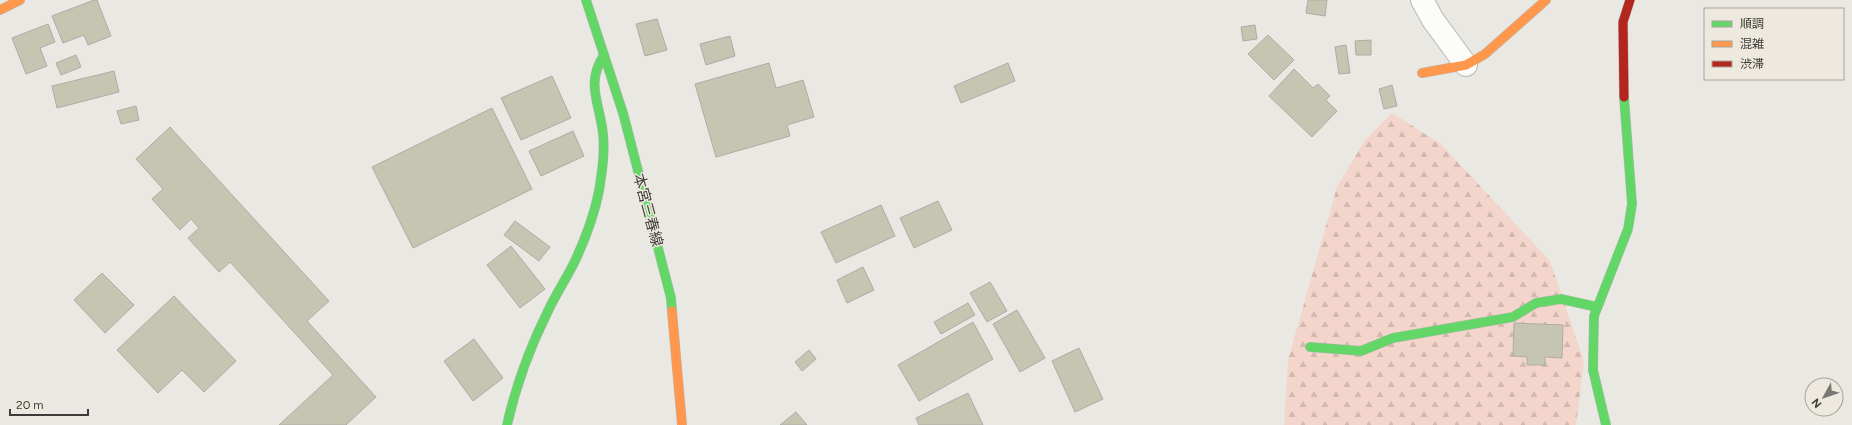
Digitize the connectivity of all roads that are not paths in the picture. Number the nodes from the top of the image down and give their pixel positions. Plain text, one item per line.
1 (20, 0) edge
2 (586, 0) edge
3 (1422, 0) edge
4 (1546, 0) edge
5 (1630, 0) edge
6 (0, 10) edge
7 (604, 55) junction
8 (1466, 65) junction
9 (1422, 73) dead end
10 (1597, 307) junction
11 (1310, 347) dead end
12 (507, 425) edge
13 (682, 425) edge
14 (1606, 425) edge

1 - 6 street
2 - 7 street, 本宮三春線
3 - 8 street
4 - 8 street
5 - 10 street
7 - 12 street
7 - 13 street, 本宮三春線
8 - 9 street
10 - 11 street
10 - 14 street

